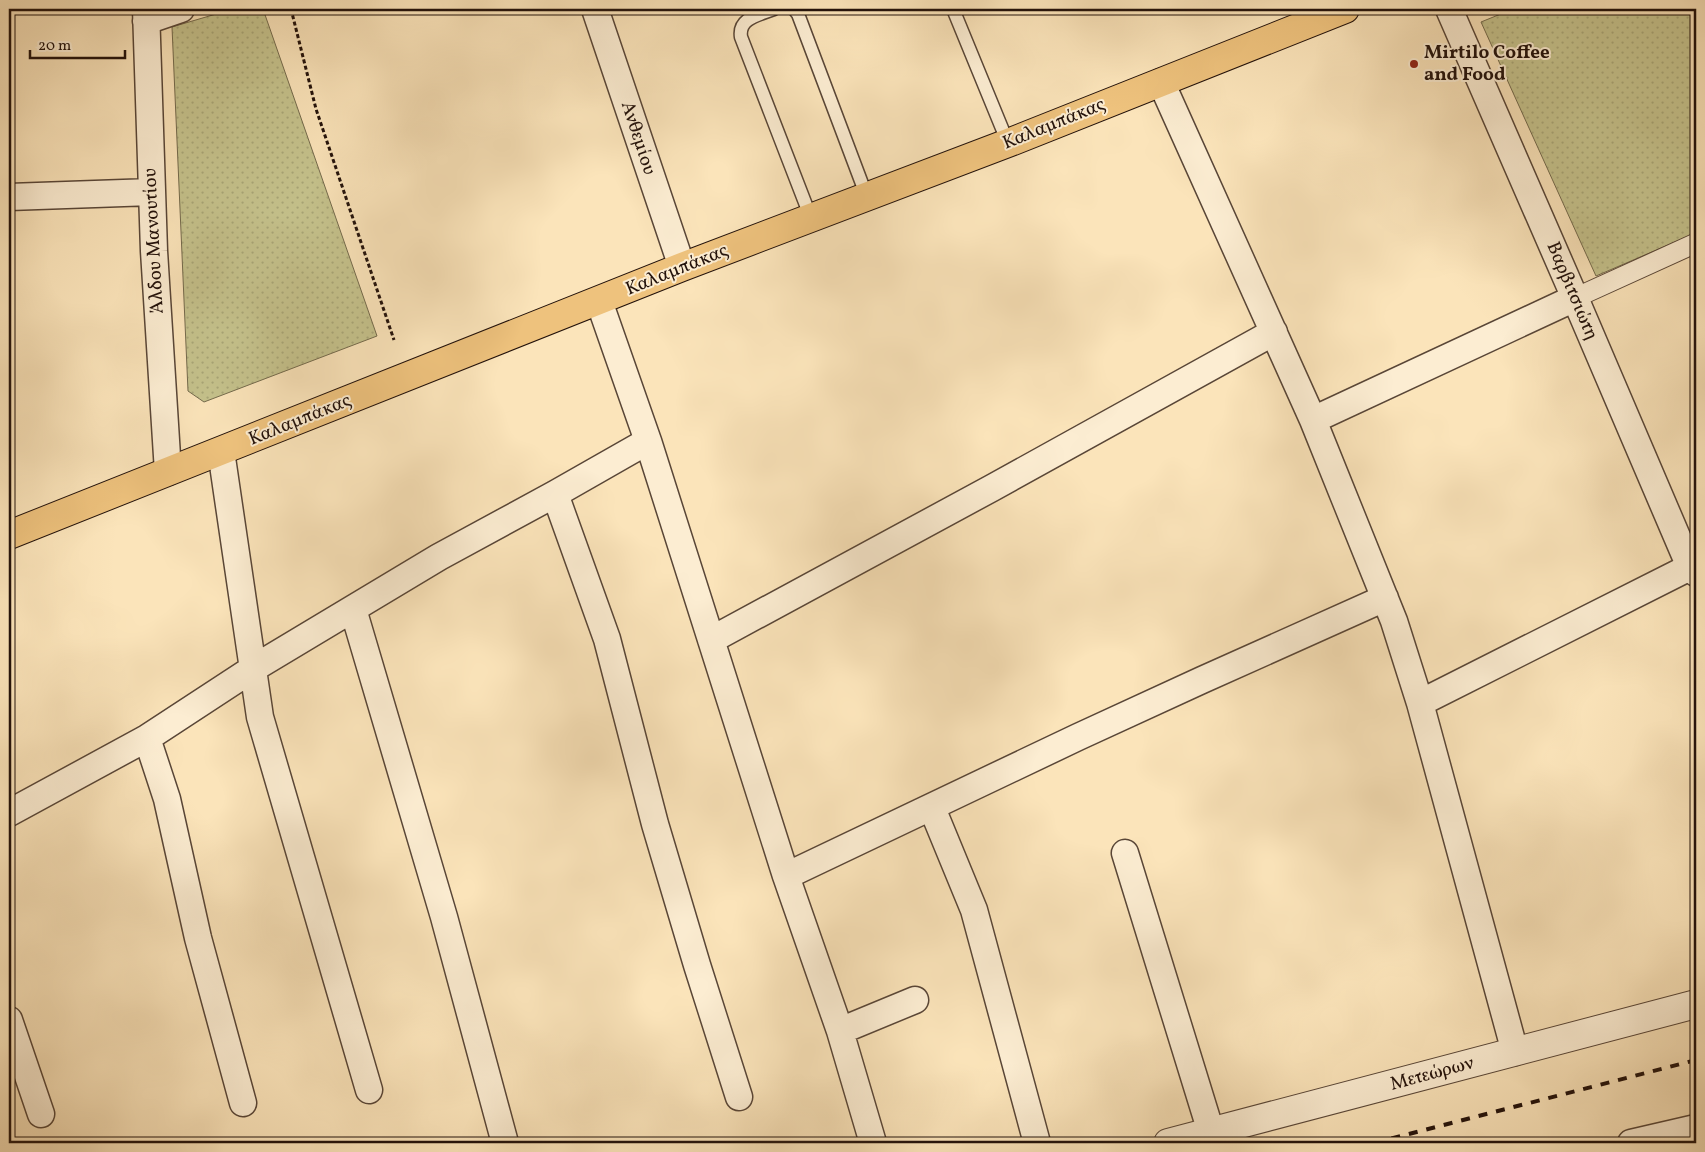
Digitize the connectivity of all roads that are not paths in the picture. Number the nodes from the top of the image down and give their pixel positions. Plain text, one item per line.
1 (181, 9) edge
2 (595, 9) edge
3 (774, 9) edge
4 (794, 9) edge
5 (953, 9) edge
6 (1343, 9) edge
7 (1449, 9) edge
8 (146, 15) edge
9 (1161, 82) junction
10 (1008, 143) junction
11 (152, 192) junction
12 (9, 197) edge
13 (867, 197) junction
14 (811, 218) junction
15 (1696, 243) edge
16 (682, 268) junction
17 (1575, 298) junction
18 (599, 301) junction
19 (1274, 332) junction
20 (1313, 420) junction
21 (648, 441) junction
22 (221, 451) junction
23 (168, 472) junction
24 (555, 494) junction
25 (9, 535) edge
26 (1693, 570) edge
27 (1385, 598) junction
28 (353, 609) junction
29 (711, 640) junction
30 (254, 668) junction
31 (1420, 703) junction
32 (147, 738) junction
33 (932, 808) junction
34 (9, 813) edge
35 (1125, 853) dead end
36 (786, 876) junction
37 (915, 1000) dead end
38 (1696, 1004) edge
39 (9, 1020) edge
40 (840, 1032) junction
41 (1515, 1052) junction
42 (369, 1090) dead end
43 (739, 1097) dead end
44 (244, 1103) dead end
45 (41, 1114) dead end
46 (1696, 1128) edge
47 (1211, 1132) junction
48 (504, 1143) edge
49 (873, 1143) edge
50 (1037, 1143) edge
51 (1168, 1143) edge
52 (1631, 1143) edge

1 - 8 street
2 - 16 street, Ανθεμίου
3 - 14 lane
4 - 13 lane
5 - 10 lane
6 - 9 main road, Καλαμπάκας
7 - 17 street, Βαρβιτσιώτη
8 - 11 street, Άλδου Μανουτίου
9 - 10 main road, Καλαμπάκας
9 - 19 street
10 - 13 main road, Καλαμπάκας
11 - 12 street
11 - 23 street, Άλδου Μανουτίου
13 - 14 main road, Καλαμπάκας
14 - 16 main road, Καλαμπάκας
15 - 17 street
16 - 18 main road, Καλαμπάκας
17 - 20 street
17 - 26 street, Βαρβιτσιώτη
18 - 21 street
18 - 22 main road, Καλαμπάκας
19 - 20 street
19 - 29 street
20 - 27 street
21 - 24 street
21 - 29 street
22 - 23 main road, Καλαμπάκας
22 - 30 street
23 - 25 main road, Καλαμπάκας
24 - 28 street
24 - 43 street
26 - 31 street
27 - 31 street
27 - 33 street
28 - 30 street
28 - 48 street
29 - 36 street
30 - 32 street
30 - 42 street
31 - 41 street
32 - 34 street
32 - 44 street
33 - 36 street
33 - 50 street
35 - 47 street
36 - 40 street
37 - 40 street
38 - 41 street, Μετεώρων
39 - 45 street
40 - 49 street
41 - 47 street, Μετεώρων
46 - 52 street
47 - 51 street, Μετεώρων

